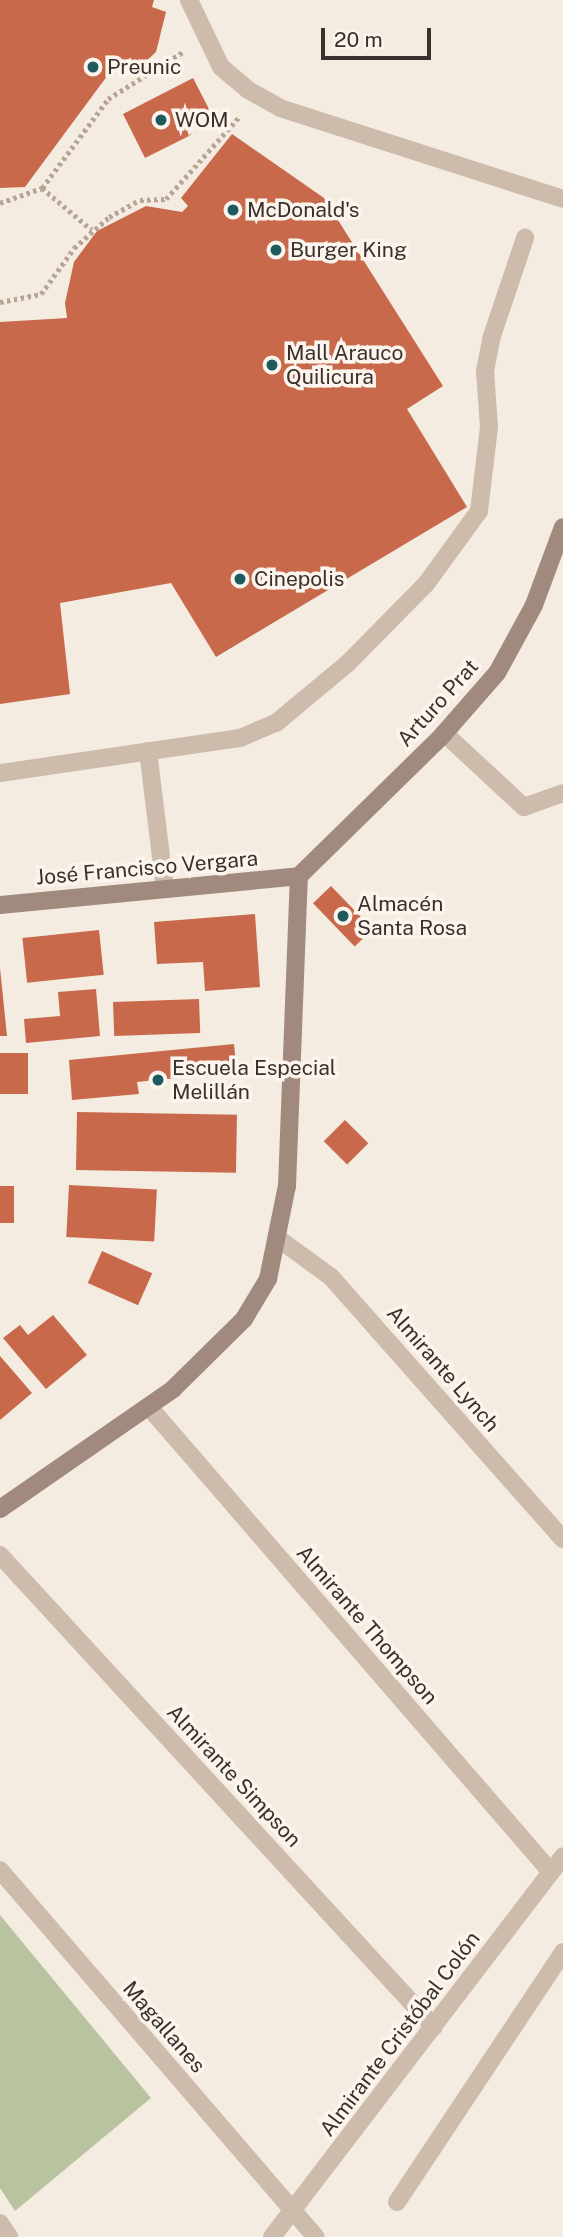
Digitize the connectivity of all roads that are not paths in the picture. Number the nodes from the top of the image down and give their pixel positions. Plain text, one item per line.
1 (188, 0) edge
2 (563, 199) edge
3 (525, 237) dead end
4 (563, 527) edge
5 (444, 733) junction
6 (148, 751) junction
7 (0, 773) edge
8 (563, 793) edge
9 (299, 876) junction
10 (165, 889) junction
11 (0, 905) edge
12 (279, 1239) junction
13 (149, 1408) junction
14 (0, 1509) edge
15 (563, 1539) edge
16 (0, 1555) edge
17 (563, 1857) edge
18 (0, 1870) edge
19 (551, 1872) junction
20 (563, 1952) edge
21 (434, 2027) junction
22 (397, 2202) dead end
23 (293, 2213) junction
24 (0, 2223) edge
25 (9, 2237) edge
26 (272, 2237) edge
27 (316, 2237) edge

1 - 2 street
3 - 6 street
4 - 5 street, Arturo Prat
5 - 8 street
5 - 9 street, Arturo Prat
6 - 7 street
6 - 10 street
9 - 10 street, José Francisco Vergara
9 - 12 street
10 - 11 street, José Francisco Vergara
12 - 13 street
12 - 15 street, Almirante Lynch
13 - 14 street
13 - 19 street, Almirante Thompson
16 - 21 street, Almirante Simpson
17 - 19 street, Almirante Cristóbal Colón
18 - 23 street, Magallanes
19 - 21 street, Almirante Cristóbal Colón
20 - 22 street
21 - 23 street, Almirante Cristóbal Colón
23 - 26 street, Almirante Cristóbal Colón
23 - 27 street, Magallanes
24 - 25 street

